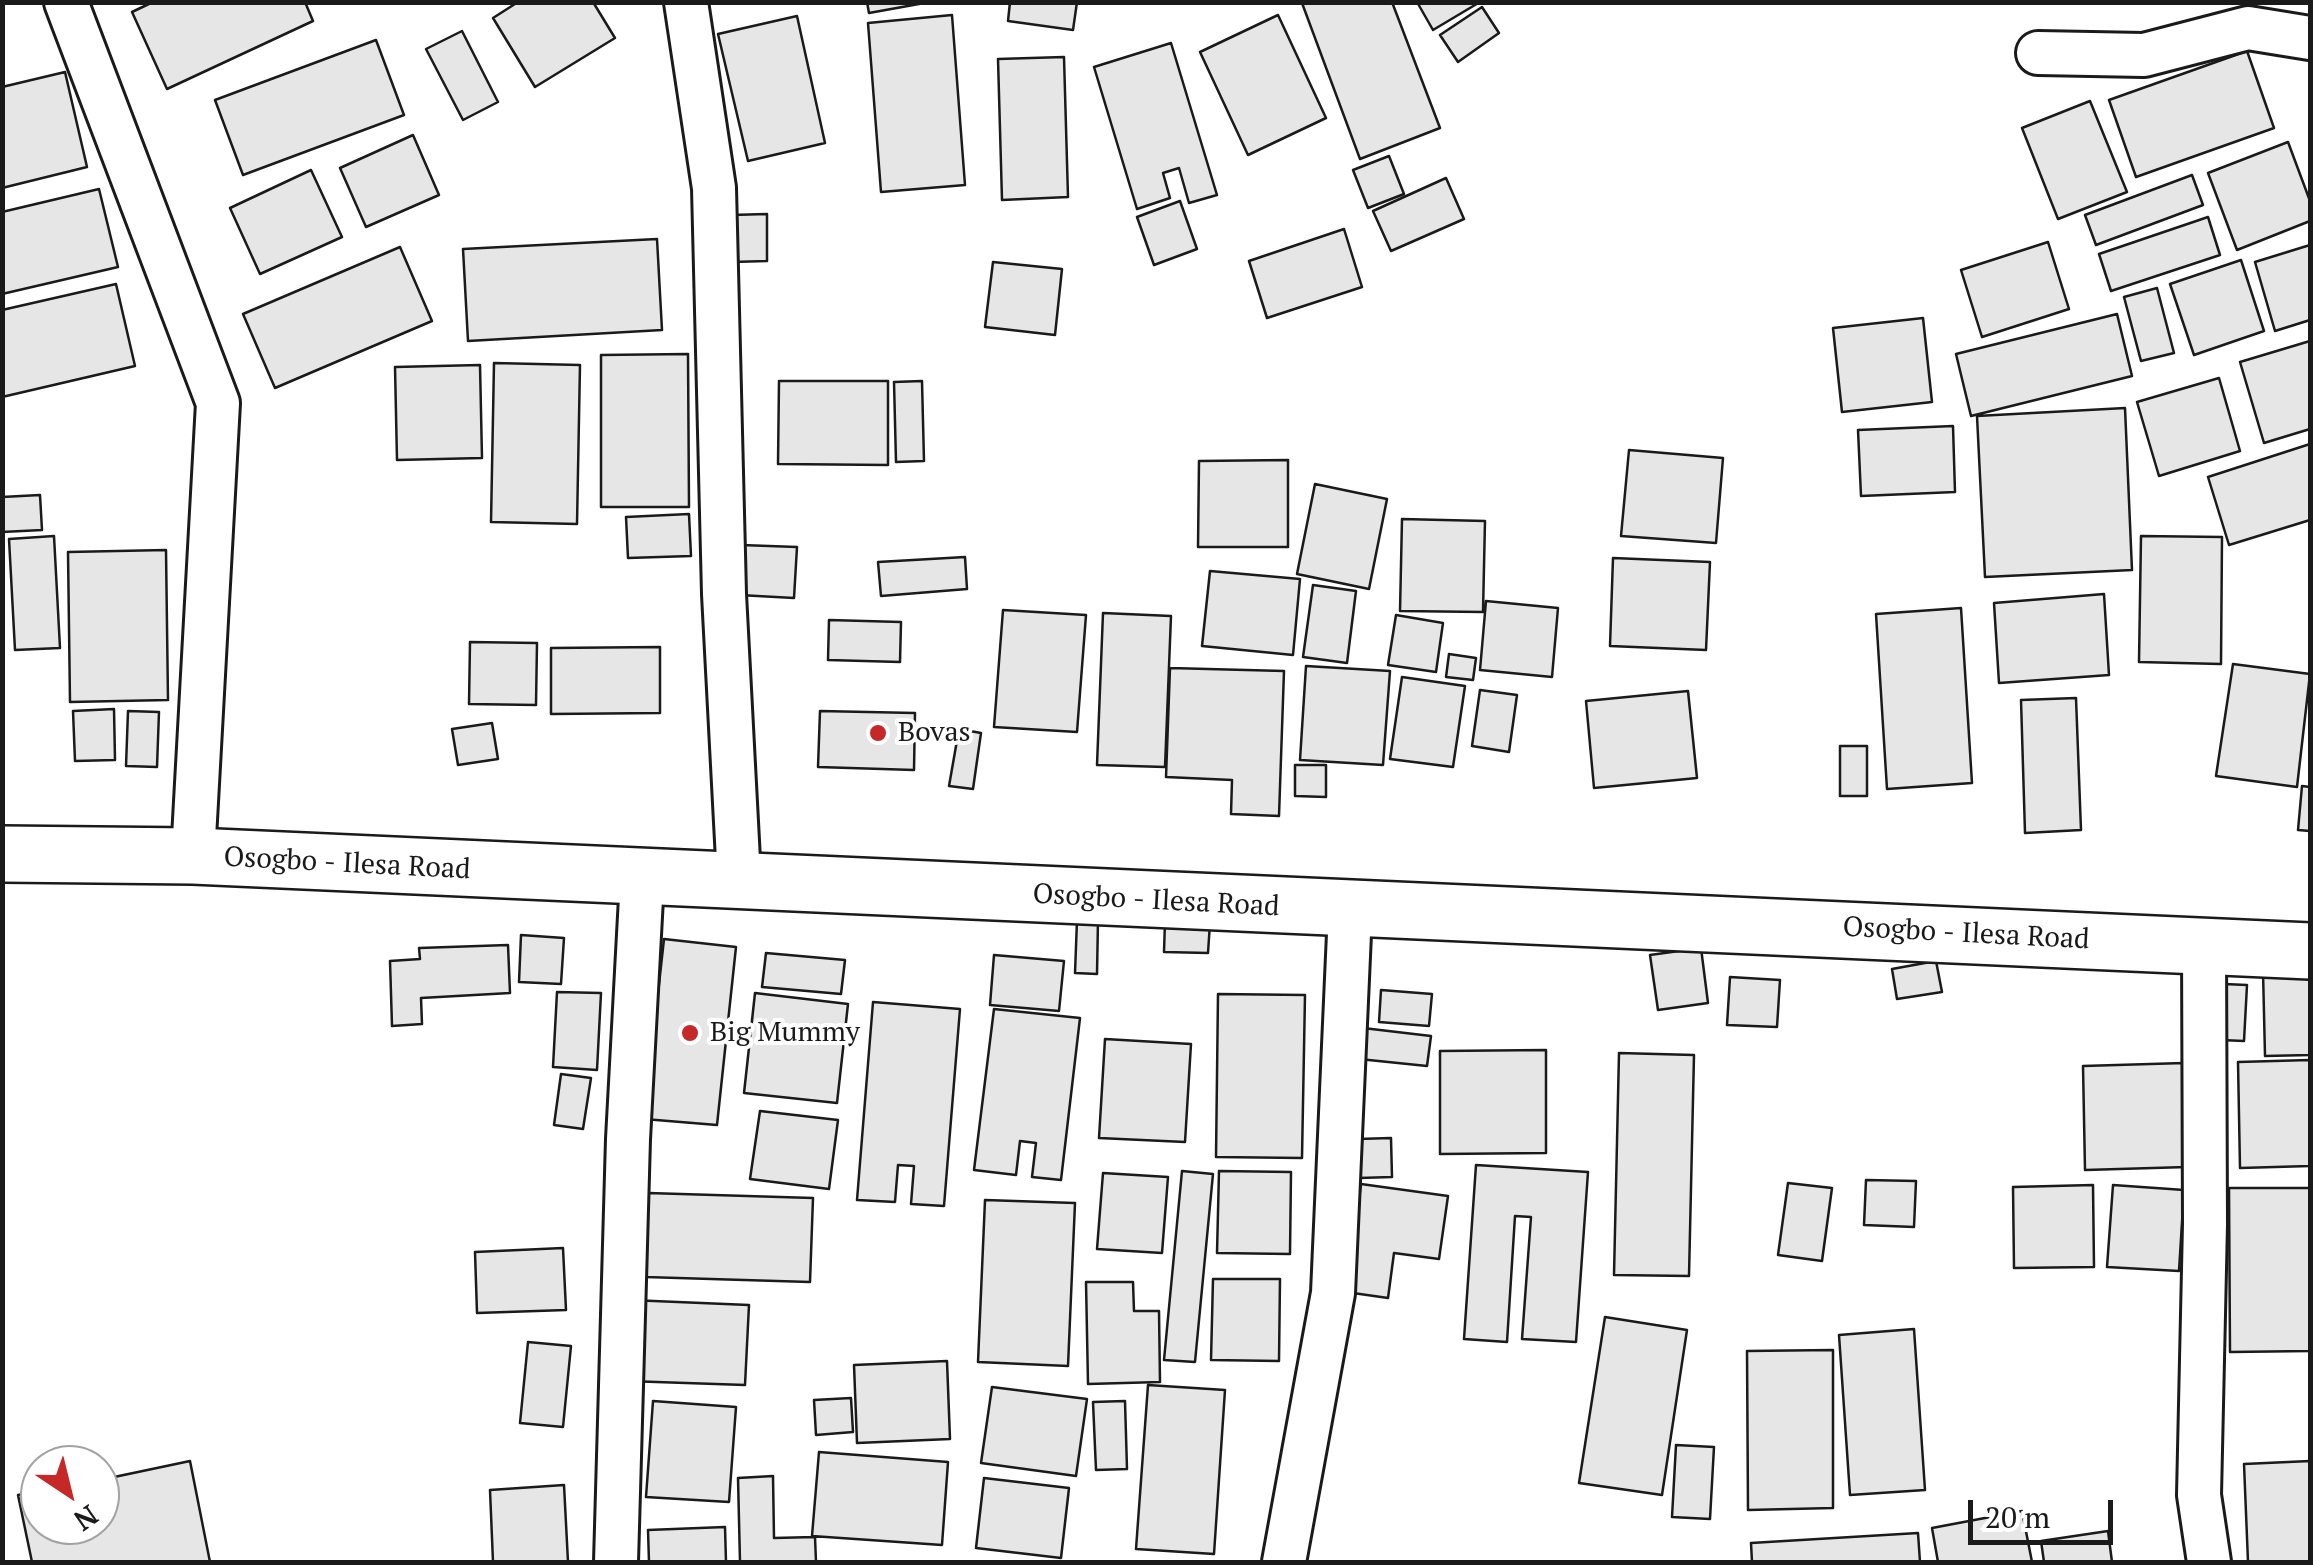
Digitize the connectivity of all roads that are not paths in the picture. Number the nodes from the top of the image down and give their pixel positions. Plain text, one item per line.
1 (66, 2) edge
2 (686, 2) edge
3 (2310, 38) edge
4 (2038, 52) dead end
5 (2, 854) edge
6 (193, 856) junction
7 (642, 879) junction
8 (738, 879) junction
9 (1350, 911) junction
10 (2204, 944) junction
11 (2310, 951) edge
12 (616, 1562) edge
13 (1284, 1562) edge
14 (2209, 1562) edge

1 - 6 street
2 - 8 street
3 - 4 street
5 - 6 main road, Osogbo - Ilesa Road
6 - 7 main road, Osogbo - Ilesa Road
7 - 8 main road, Osogbo - Ilesa Road
7 - 12 street
8 - 9 main road, Osogbo - Ilesa Road
9 - 10 main road, Osogbo - Ilesa Road
9 - 13 street
10 - 11 main road, Osogbo - Ilesa Road
10 - 14 street

